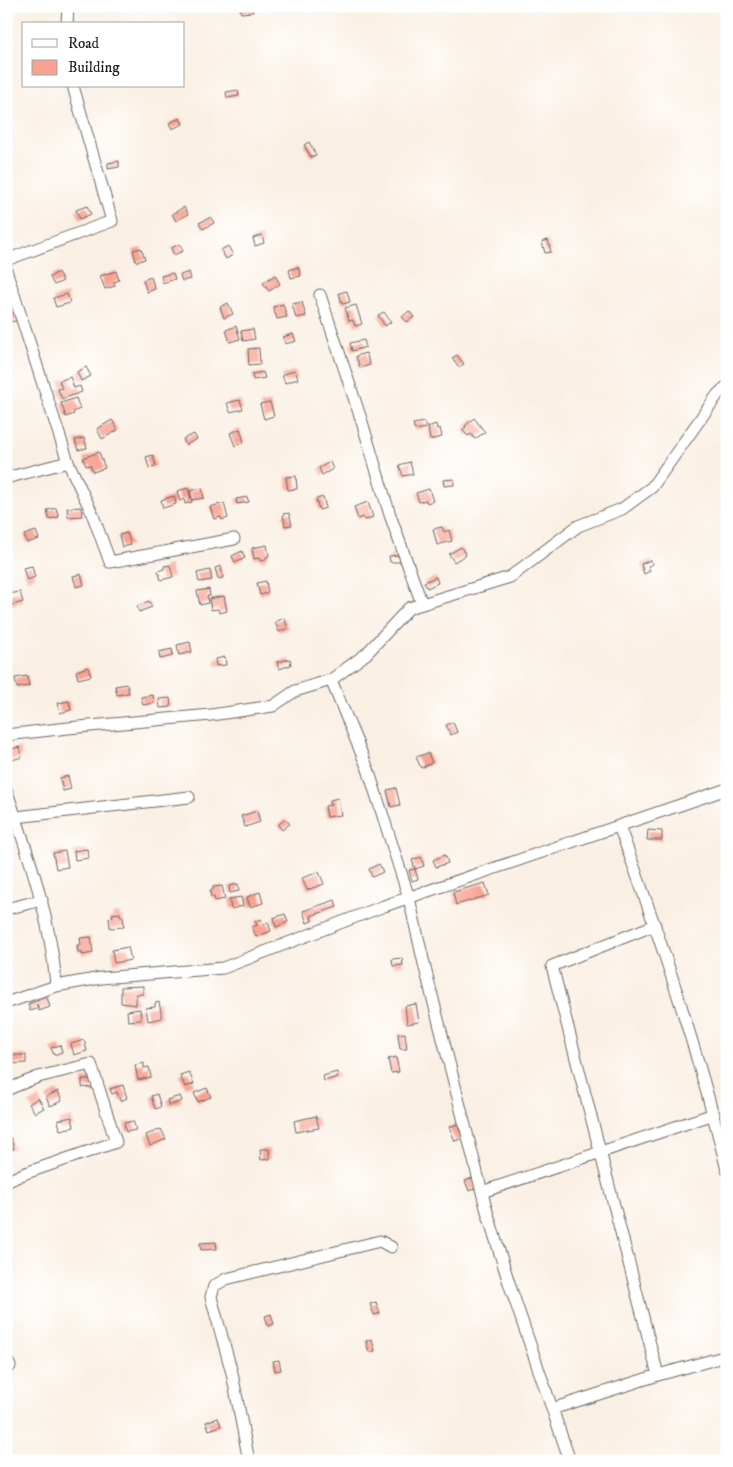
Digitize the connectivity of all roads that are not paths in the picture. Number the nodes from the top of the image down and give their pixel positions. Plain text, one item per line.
1 (68, 6) edge
2 (67, 22) edge
3 (75, 88) edge
4 (6, 260) edge
5 (6, 270) edge
6 (320, 294) dead end
7 (727, 386) edge
8 (68, 462) junction
9 (6, 478) edge
10 (234, 539) dead end
11 (422, 604) junction
12 (331, 680) junction
13 (6, 735) edge
14 (6, 789) edge
15 (727, 789) edge
16 (189, 797) dead end
17 (16, 817) junction
18 (619, 826) junction
19 (409, 898) junction
20 (42, 900) junction
21 (6, 909) edge
22 (655, 925) junction
23 (56, 986) junction
24 (6, 1003) edge
25 (6, 1090) edge
26 (714, 1114) junction
27 (601, 1152) junction
28 (727, 1170) edge
29 (6, 1182) edge
30 (482, 1192) junction
31 (391, 1247) dead end
32 (727, 1356) edge
33 (658, 1375) junction
34 (552, 1409) junction
35 (250, 1461) edge
36 (570, 1461) edge

1 - 2 street
3 - 4 street
5 - 8 street
6 - 11 street
7 - 11 street
8 - 9 street
8 - 10 street
11 - 12 street
12 - 13 street
12 - 19 street
14 - 17 street
15 - 18 street
16 - 17 street
17 - 20 street
18 - 19 street
18 - 22 street
19 - 23 street
19 - 30 street
20 - 21 street
20 - 23 street
22 - 26 street
22 - 27 street
23 - 24 street
25 - 29 street
26 - 27 street
26 - 28 street
27 - 30 street
27 - 33 street
30 - 34 street
31 - 35 street
32 - 33 street
33 - 34 street
34 - 36 street

